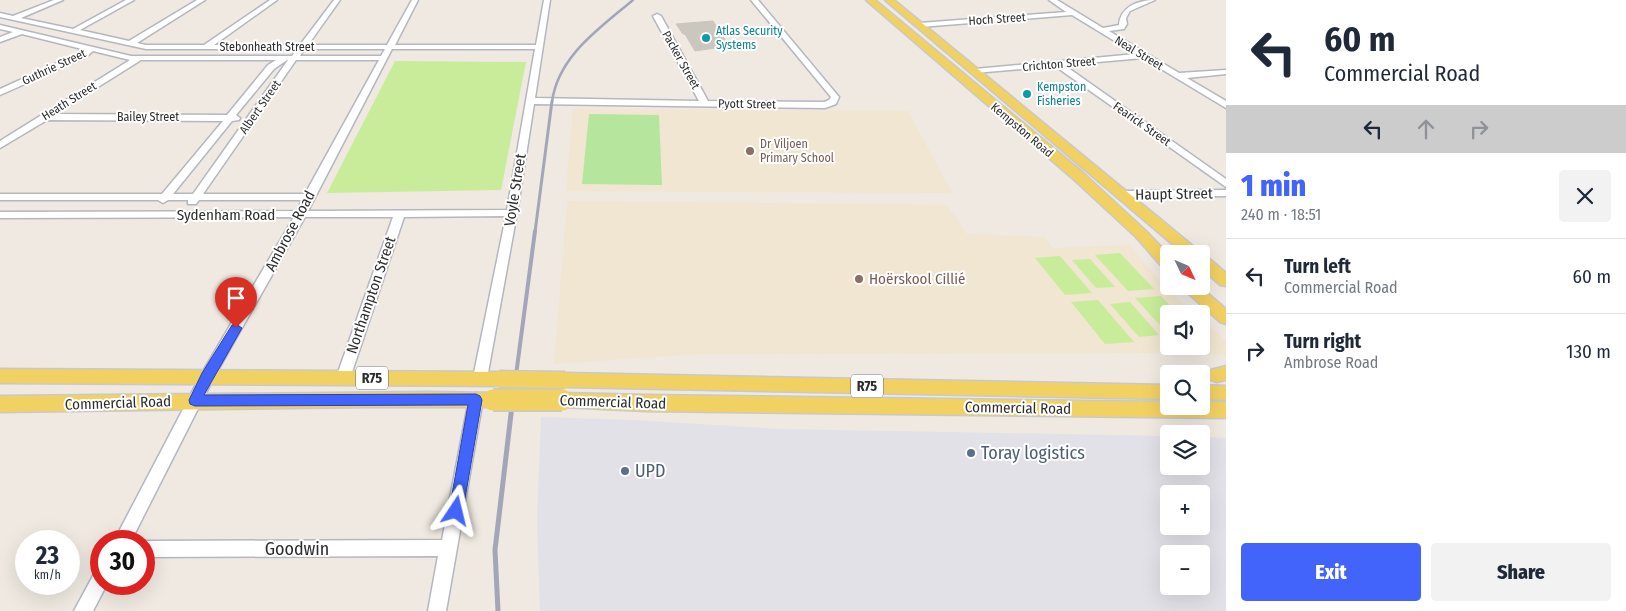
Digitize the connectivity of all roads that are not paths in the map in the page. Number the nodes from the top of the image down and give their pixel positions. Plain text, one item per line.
1 (60, 0) edge
2 (131, 0) edge
3 (202, 0) edge
4 (274, 0) edge
5 (337, 0) edge
6 (415, 0) edge
7 (547, 0) edge
8 (754, 0) edge
9 (870, 0) edge
10 (889, 0) edge
11 (1052, 0) edge
12 (1152, 0) edge
13 (1074, 13) junction
14 (0, 14) edge
15 (657, 16) dead end
16 (14, 18) junction
17 (41, 24) junction
18 (920, 25) junction
19 (0, 27) edge
20 (1102, 30) junction
21 (74, 31) junction
22 (20, 32) junction
23 (106, 39) junction
24 (0, 40) edge
25 (130, 44) junction
26 (183, 47) junction
27 (206, 47) junction
28 (389, 47) junction
29 (538, 47) junction
30 (91, 50) junction
31 (293, 53) junction
32 (1143, 56) junction
33 (139, 58) junction
34 (171, 58) junction
35 (384, 58) junction
36 (1057, 64) junction
37 (975, 71) junction
38 (1226, 72) edge
39 (1178, 76) junction
40 (0, 92) edge
41 (529, 101) junction
42 (706, 104) junction
43 (1226, 105) edge
44 (43, 117) junction
45 (231, 118) junction
46 (253, 118) junction
47 (0, 145) edge
48 (1226, 171) edge
49 (1211, 172) junction
50 (1226, 184) edge
51 (1226, 193) edge
52 (1122, 194) junction
53 (165, 197) junction
54 (196, 197) junction
55 (309, 197) junction
56 (0, 198) edge
57 (400, 212) junction
58 (512, 212) junction
59 (302, 214) junction
60 (0, 215) edge
61 (150, 215) junction
62 (184, 215) junction
63 (1183, 245) edge
64 (1160, 255) edge
65 (1210, 268) edge
66 (1225, 280) edge
67 (1199, 295) edge
68 (1226, 318) edge
69 (0, 376) edge
70 (207, 377) junction
71 (342, 378) junction
72 (480, 378) junction
73 (1160, 392) edge
74 (1210, 392) edge
75 (1226, 393) edge
76 (195, 400) junction
77 (485, 400) junction
78 (0, 404) edge
79 (1226, 410) edge
80 (128, 530) edge
81 (450, 548) junction
82 (155, 549) edge
83 (92, 595) edge
84 (83, 611) edge
85 (438, 611) edge

1 - 16 street
2 - 21 street
3 - 25 street
4 - 27 street
5 - 31 street, Albert Street
6 - 28 street, Ambrose Road
7 - 29 street, Voyle Street
8 - 42 street, Pyott Street
9 - 64 main road, Kempston Road
10 - 18 main road, Kempston Road
11 - 13 street, Neal Street
12 - 20 street
13 - 18 street, Hoch Street
13 - 20 street, Neal Street
14 - 16 street, Stebonheath Street
15 - 42 street, Packer Street
16 - 17 street, Stebonheath Street
17 - 21 street, Stebonheath Street
17 - 22 street
18 - 37 main road, Kempston Road
19 - 22 street, Stebonheath Street
20 - 32 street, Neal Street
21 - 23 street, Stebonheath Street
22 - 24 street
22 - 30 street, Stebonheath Street
23 - 25 street, Stebonheath Street
23 - 30 street, Guthrie Street
25 - 26 street, Stebonheath Street
26 - 27 street, Stebonheath Street
26 - 34 street
27 - 31 street, Stebonheath Street
28 - 29 street, Stebonheath Street
28 - 31 street, Stebonheath Street
28 - 35 street, Ambrose Road
29 - 41 street, Voyle Street
30 - 33 street, Stebonheath Street
30 - 40 street, Guthrie Street
31 - 34 street, Stebonheath Street
31 - 35 street, Stebonheath Street
31 - 45 street, Albert Street
31 - 46 street, Albert Street
32 - 36 street, Crichton Street
32 - 39 street, Neal Street
33 - 34 street, Stebonheath Street
33 - 44 street, Heath Street
35 - 55 street, Ambrose Road
36 - 37 street, Crichton Street
36 - 49 street, Fearick Street
37 - 52 main road, Kempston Road
38 - 39 street
39 - 43 street, Neal Street
41 - 42 street, Pyott Street
41 - 58 street, Voyle Street
44 - 45 street, Bailey Street
44 - 47 street, Heath Street
45 - 46 street, Bailey Street
45 - 53 street, Albert Street
46 - 54 street, Albert Street
48 - 49 street
49 - 50 street, Fearick Street
51 - 52 street, Haupt Street
52 - 63 main road, Kempston Road
53 - 54 street, Sydenham Road
53 - 56 street, Sydenham Road
53 - 61 street, Albert Street
54 - 55 street, Sydenham Road
54 - 62 street, Albert Street
55 - 59 street, Ambrose Road
57 - 58 street, Sydenham Road
57 - 59 street, Sydenham Road
57 - 71 street, Northampton Street
58 - 72 street, Voyle Street
59 - 62 street, Sydenham Road
59 - 70 street, Ambrose Road
60 - 61 street, Sydenham Road
61 - 62 street, Sydenham Road
65 - 66 main road
67 - 68 main road
69 - 70 main road, Commercial Road / R75
70 - 71 main road, Commercial Road / R75
70 - 76 street, Ambrose Road
71 - 72 main road, Commercial Road / R75
72 - 73 main road, Commercial Road / R75, bridge
74 - 75 main road
76 - 77 main road, Commercial Road / R75
76 - 78 main road, Commercial Road / R75
76 - 80 street, Ambrose Road
77 - 79 main road, Commercial Road / R75, bridge
77 - 81 street
81 - 82 street, Goodwin
81 - 85 street
83 - 84 street

